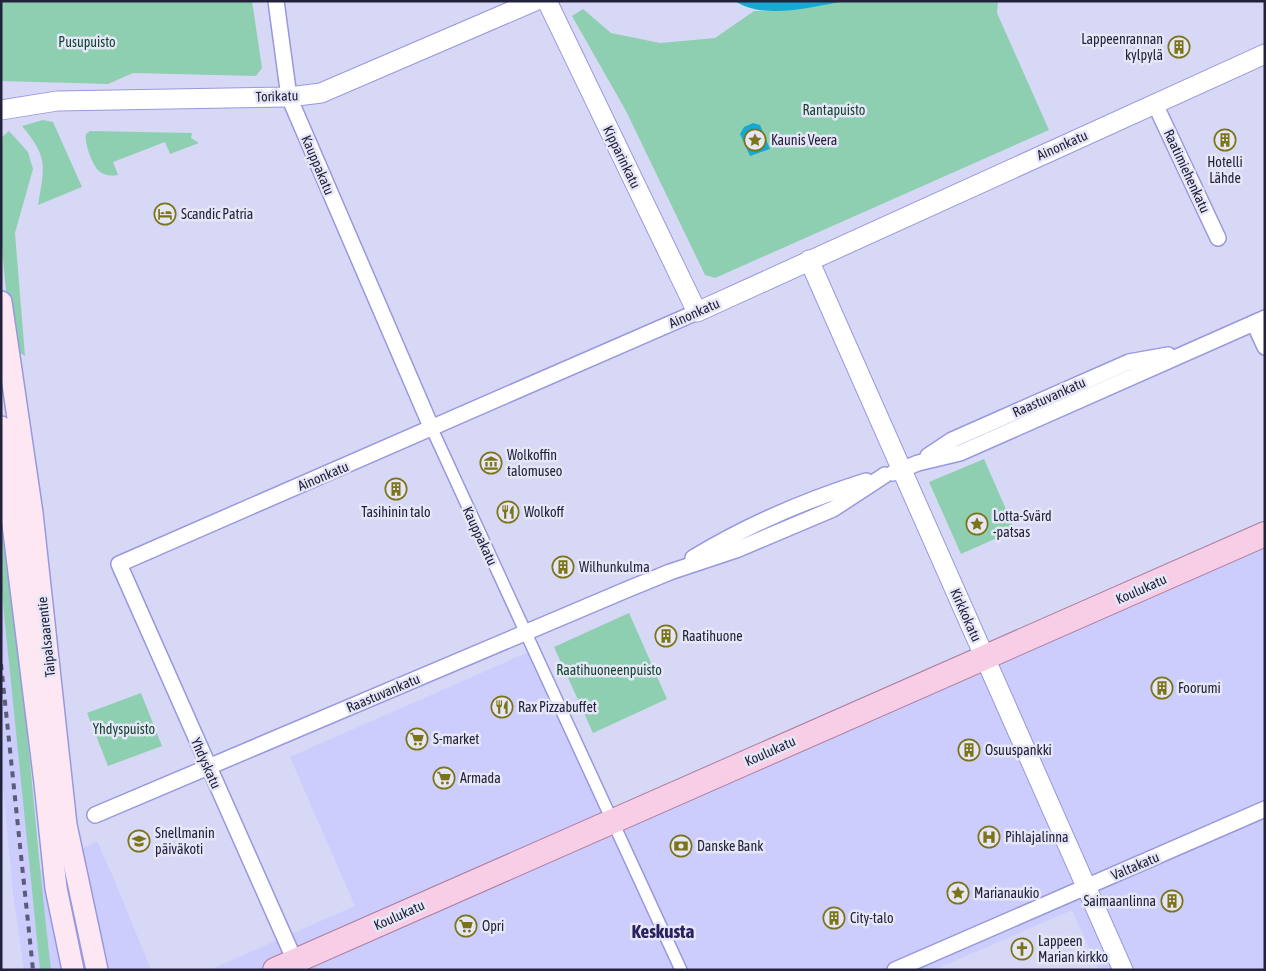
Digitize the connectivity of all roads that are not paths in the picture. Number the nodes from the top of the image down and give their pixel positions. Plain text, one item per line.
1 (276, 1) edge
2 (535, 1) edge
3 (548, 1) edge
4 (1265, 54) edge
5 (289, 97) junction
6 (1155, 104) junction
7 (1, 110) edge
8 (1218, 238) dead end
9 (809, 260) junction
10 (1, 302) edge
11 (697, 312) junction
12 (1259, 320) edge
13 (1265, 347) edge
14 (1, 427) edge
15 (432, 429) junction
16 (901, 469) junction
17 (1265, 534) edge
18 (119, 564) joint
19 (525, 632) junction
20 (985, 658) junction
21 (208, 768) junction
22 (1265, 810) edge
23 (95, 815) dead end
24 (613, 820) junction
25 (1086, 887) junction
26 (285, 965) edge
27 (74, 970) edge
28 (97, 970) edge
29 (681, 970) edge
30 (895, 970) edge
31 (1123, 970) edge

1 - 5 street, Kauppakatu
2 - 5 street, Torikatu
3 - 11 street, Kipparinkatu
4 - 6 street, Ainonkatu
5 - 7 street, Torikatu
5 - 15 street, Kauppakatu
6 - 8 street, Raatimiehenkatu
6 - 9 street, Ainonkatu
9 - 11 street, Ainonkatu
9 - 16 street, Kirkkokatu
10 - 28 main road, Taipalsaarentie
11 - 15 street, Ainonkatu
12 - 13 street
12 - 16 street, Raastuvankatu
14 - 27 main road, Taipalsaarentie
15 - 18 street, Ainonkatu
15 - 19 street, Kauppakatu
16 - 19 street, Raastuvankatu
16 - 20 street, Kirkkokatu
17 - 20 main road, Koulukatu
18 - 21 street, Yhdyskatu
19 - 21 street, Raastuvankatu
19 - 24 street, Kauppakatu
20 - 24 main road, Koulukatu
20 - 25 street, Kirkkokatu
21 - 23 street, Raastuvankatu
21 - 26 street, Yhdyskatu
22 - 25 street, Valtakatu
24 - 26 main road, Koulukatu
24 - 29 street, Kauppakatu
25 - 30 street, Valtakatu
25 - 31 street, Kirkkokatu

